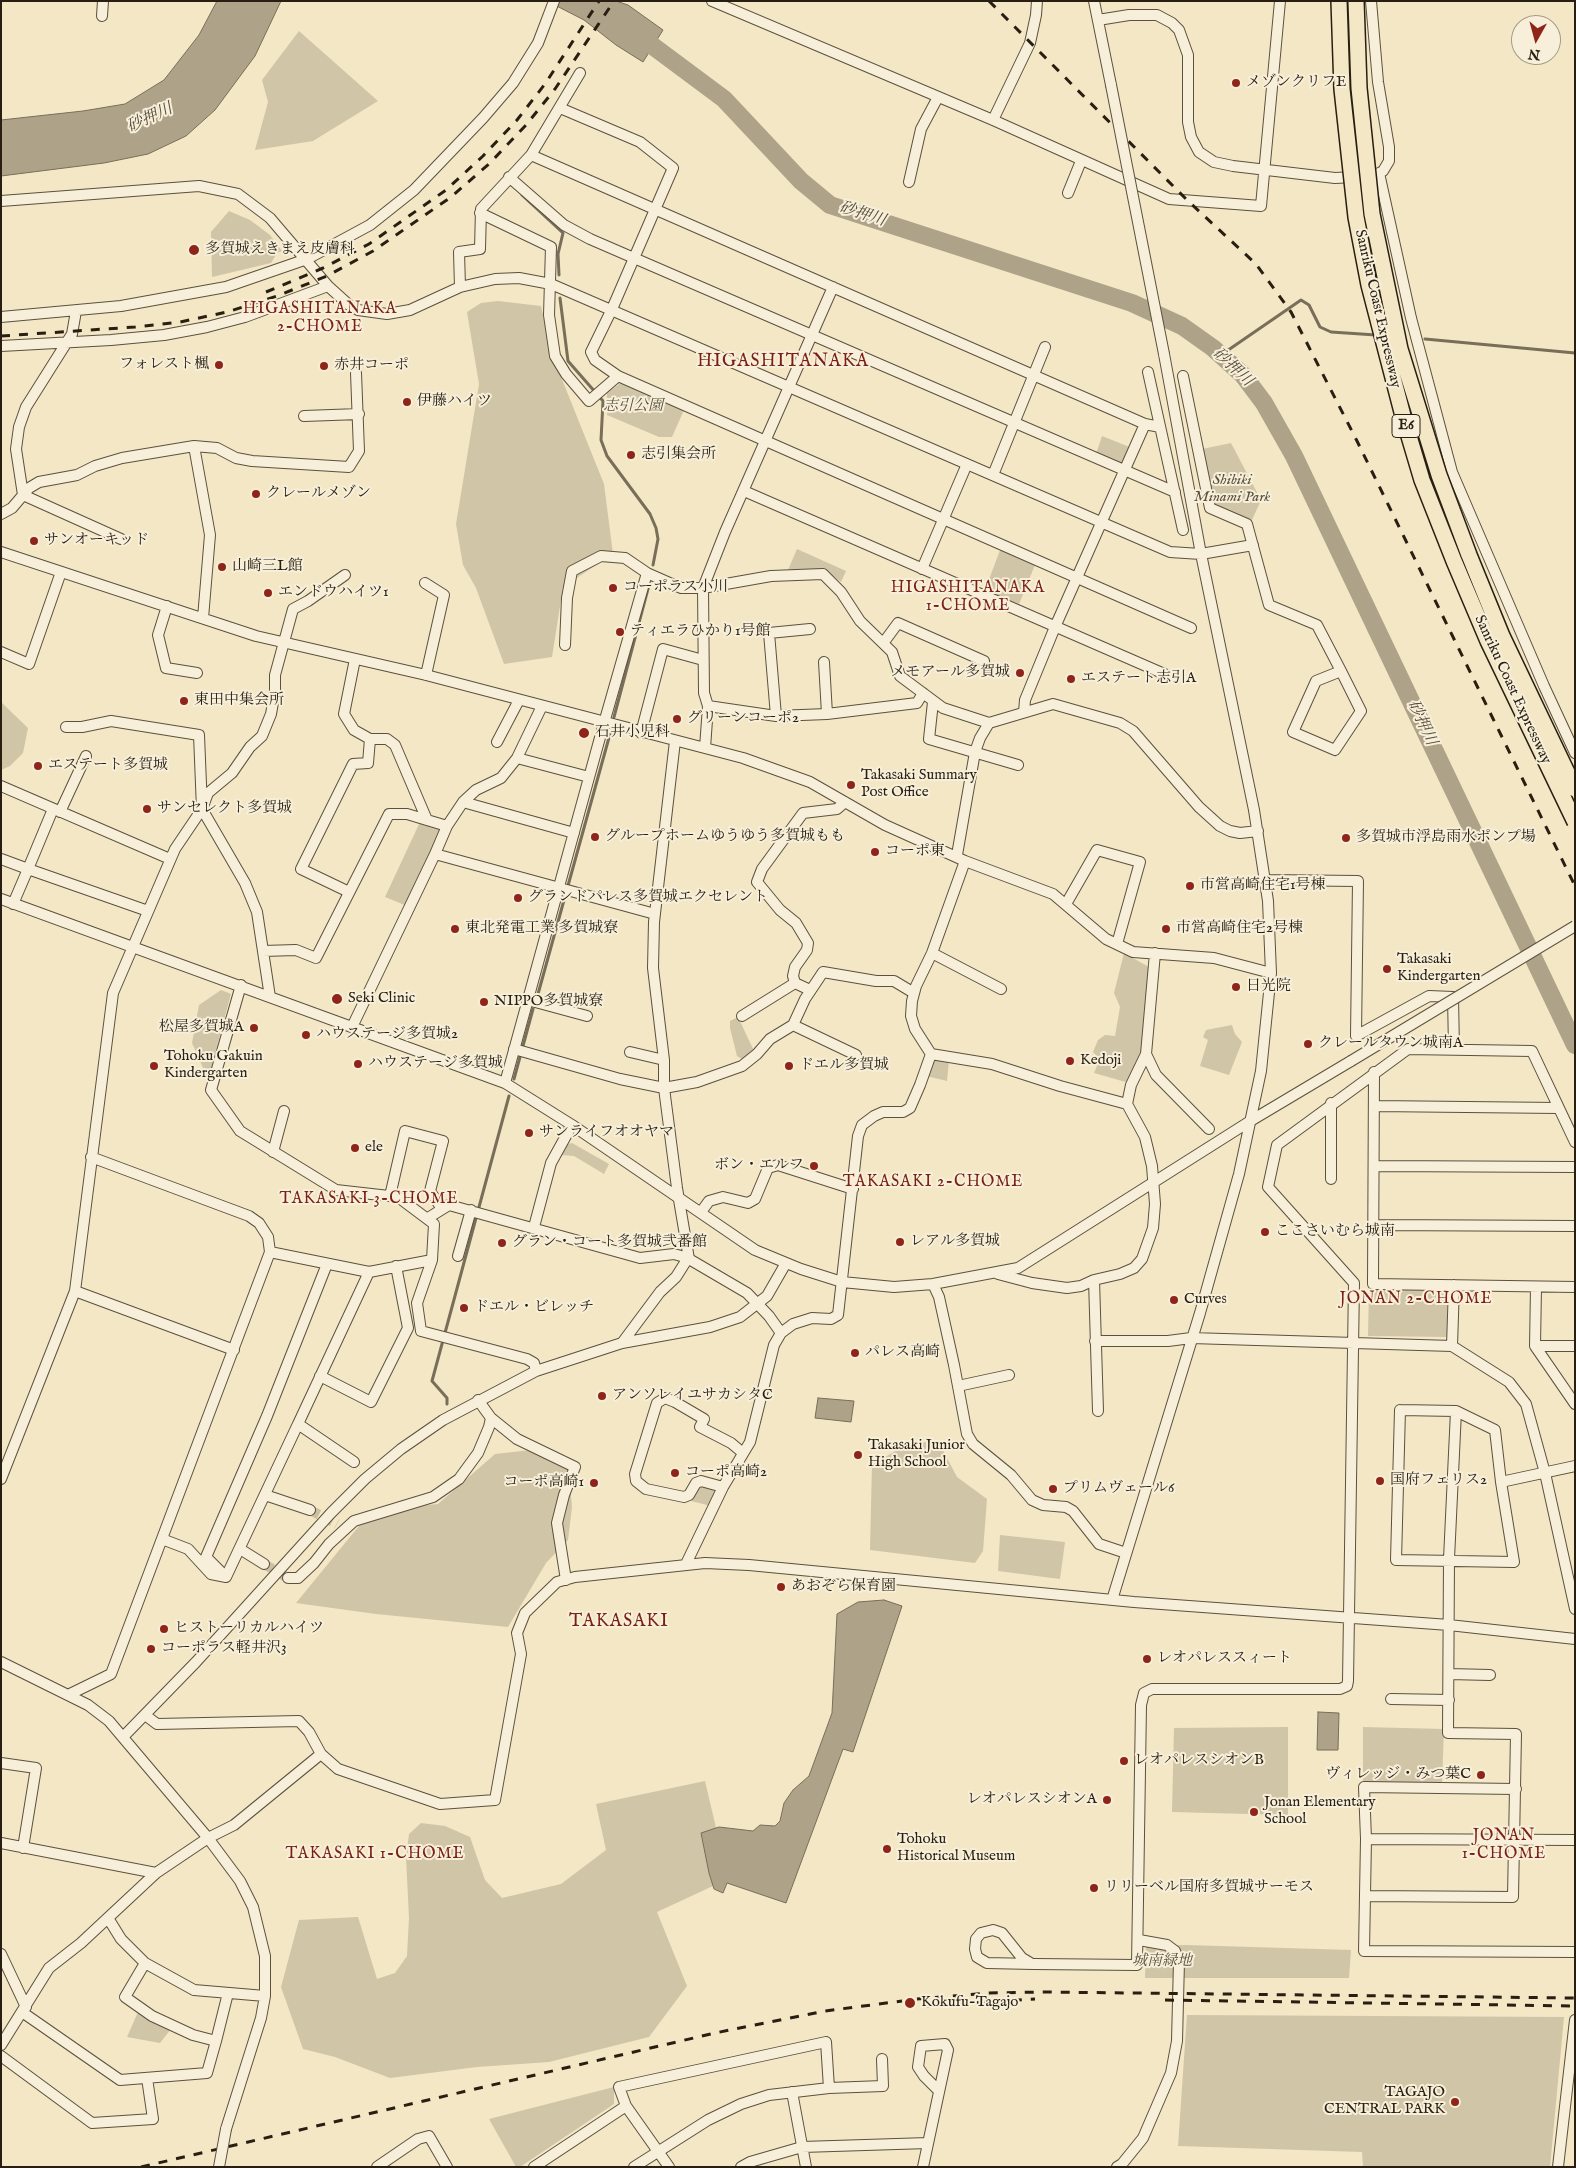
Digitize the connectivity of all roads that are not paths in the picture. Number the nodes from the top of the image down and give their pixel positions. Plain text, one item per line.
1 (104, 1) edge
2 (554, 1) edge
3 (712, 1) edge
4 (1037, 1) edge
5 (1094, 1) edge
6 (1280, 1) edge
7 (1339, 1) edge
8 (1356, 1) edge
9 (1371, 1) edge
10 (102, 16) dead end
11 (1098, 20) junction
12 (580, 74) dead end
13 (937, 98) junction
14 (560, 108) junction
15 (993, 120) junction
16 (531, 155) junction
17 (1081, 161) junction
18 (1264, 170) junction
19 (1379, 173) junction
20 (509, 176) junction
21 (909, 182) dead end
22 (1068, 193) dead end
23 (1, 201) edge
24 (655, 210) junction
25 (480, 213) junction
26 (635, 258) junction
27 (307, 259) junction
28 (551, 284) junction
29 (328, 286) junction
30 (460, 287) junction
31 (833, 287) junction
32 (612, 309) junction
33 (76, 310) junction
34 (1, 317) edge
35 (811, 336) junction
36 (67, 342) junction
37 (1, 346) edge
38 (1044, 346) dead end
39 (1148, 372) dead end
40 (356, 373) dead end
41 (1033, 374) junction
42 (618, 376) junction
43 (1183, 376) dead end
44 (790, 386) junction
45 (359, 414) junction
46 (304, 416) dead end
47 (1015, 422) junction
48 (1145, 424) junction
49 (1160, 427) junction
50 (765, 441) junction
51 (194, 446) junction
52 (967, 464) junction
53 (1124, 471) junction
54 (993, 475) junction
55 (744, 491) junction
56 (1175, 492) junction
57 (23, 495) junction
58 (1, 514) edge
59 (943, 519) junction
60 (1102, 522) junction
61 (1183, 530) dead end
62 (121, 539) dead end
63 (1253, 545) junction
64 (1, 552) edge
65 (1201, 554) junction
66 (922, 569) junction
67 (61, 572) junction
68 (647, 573) junction
69 (345, 575) dead end
70 (1077, 576) junction
71 (425, 583) dead end
72 (703, 588) junction
73 (167, 606) junction
74 (203, 618) junction
75 (1055, 627) junction
76 (1191, 628) dead end
77 (810, 630) dead end
78 (283, 641) junction
79 (884, 642) junction
80 (565, 645) dead end
81 (1, 652) edge
82 (355, 659) junction
83 (703, 660) junction
84 (984, 661) dead end
85 (824, 662) dead end
86 (1341, 671) junction
87 (197, 673) dead end
88 (426, 675) junction
89 (1169, 676) dead end
90 (923, 693) junction
91 (520, 700) junction
92 (933, 702) junction
93 (542, 706) junction
94 (708, 706) junction
95 (1024, 712) junction
96 (827, 714) junction
97 (776, 716) junction
98 (604, 723) junction
99 (989, 724) junction
100 (66, 727) dead end
101 (641, 733) junction
102 (370, 739) junction
103 (674, 741) junction
104 (497, 742) dead end
105 (705, 748) junction
106 (976, 752) junction
107 (1575, 753) edge
108 (86, 756) dead end
109 (517, 758) junction
110 (1018, 765) dead end
111 (589, 777) junction
112 (1, 786) edge
113 (1575, 789) edge
114 (463, 802) junction
115 (845, 802) junction
116 (202, 809) junction
117 (57, 811) junction
118 (427, 820) junction
119 (1575, 822) edge
120 (448, 826) junction
121 (1258, 831) junction
122 (574, 834) junction
123 (435, 854) junction
124 (961, 858) junction
125 (1, 859) edge
126 (170, 860) junction
127 (28, 869) junction
128 (1265, 880) junction
129 (564, 888) junction
130 (349, 892) junction
131 (1, 900) edge
132 (13, 904) junction
133 (1066, 904) junction
134 (148, 910) junction
135 (655, 914) junction
136 (1575, 926) edge
137 (1117, 944) junction
138 (133, 946) junction
139 (263, 951) junction
140 (932, 953) junction
141 (1156, 953) junction
142 (1271, 973) junction
143 (795, 983) junction
144 (241, 985) junction
145 (1002, 989) dead end
146 (810, 990) junction
147 (914, 992) junction
148 (270, 997) junction
149 (528, 1000) junction
150 (587, 1016) dead end
151 (742, 1016) dead end
152 (793, 1025) junction
153 (352, 1027) junction
154 (1454, 1049) junction
155 (520, 1051) junction
156 (630, 1052) dead end
157 (931, 1054) junction
158 (1146, 1054) junction
159 (856, 1055) dead end
160 (664, 1060) junction
161 (1374, 1072) junction
162 (505, 1083) junction
163 (664, 1088) junction
164 (1331, 1103) junction
165 (1127, 1104) junction
166 (1375, 1106) junction
167 (1558, 1108) junction
168 (284, 1111) dead end
169 (1252, 1120) junction
170 (572, 1125) junction
171 (1209, 1129) dead end
172 (1575, 1142) edge
173 (273, 1152) junction
174 (91, 1157) junction
175 (1375, 1166) junction
176 (1575, 1167) edge
177 (1331, 1179) dead end
178 (1154, 1184) junction
179 (853, 1190) junction
180 (390, 1196) junction
181 (678, 1198) junction
182 (442, 1210) junction
183 (476, 1212) junction
184 (701, 1212) junction
185 (428, 1218) junction
186 (1374, 1225) junction
187 (1575, 1226) edge
188 (534, 1227) junction
189 (270, 1252) junction
190 (458, 1256) dead end
191 (689, 1259) junction
192 (432, 1260) junction
193 (786, 1263) junction
194 (327, 1264) junction
195 (396, 1266) junction
196 (368, 1272) junction
197 (997, 1274) junction
198 (1094, 1280) junction
199 (842, 1282) junction
200 (933, 1284) junction
201 (1454, 1285) junction
202 (1536, 1287) junction
203 (1575, 1287) edge
204 (75, 1290) junction
205 (757, 1304) junction
206 (781, 1333) junction
207 (1191, 1338) junction
208 (1095, 1340) junction
209 (622, 1343) junction
210 (1354, 1344) junction
211 (1452, 1346) junction
212 (1535, 1346) junction
213 (1575, 1346) edge
214 (234, 1350) junction
215 (536, 1371) junction
216 (1009, 1375) dead end
217 (320, 1376) junction
218 (958, 1386) junction
219 (478, 1400) junction
220 (1575, 1404) edge
221 (1098, 1411) dead end
222 (1456, 1411) junction
223 (490, 1418) junction
224 (298, 1424) junction
225 (743, 1453) junction
226 (354, 1462) dead end
227 (1575, 1466) edge
228 (1545, 1473) junction
229 (2, 1475) edge
230 (1501, 1482) junction
231 (723, 1487) junction
232 (265, 1495) junction
233 (310, 1510) tunnel mouth
234 (162, 1539) junction
235 (240, 1549) junction
236 (1126, 1553) junction
237 (1449, 1559) junction
238 (264, 1564) tunnel mouth
239 (686, 1564) junction
240 (226, 1577) junction
241 (288, 1578) dead end
242 (566, 1580) junction
243 (1112, 1600) junction
244 (1575, 1609) edge
245 (1350, 1619) junction
246 (1448, 1625) junction
247 (1575, 1639) edge
248 (1, 1662) edge
249 (1448, 1674) junction
250 (1490, 1675) dead end
251 (68, 1695) junction
252 (1391, 1700) dead end
253 (1449, 1700) junction
254 (145, 1715) junction
255 (124, 1736) junction
256 (321, 1754) junction
257 (1, 1763) edge
258 (1516, 1789) junction
259 (208, 1838) junction
260 (1366, 1839) junction
261 (1515, 1840) junction
262 (1575, 1840) edge
263 (1, 1843) edge
264 (23, 1848) junction
265 (156, 1874) junction
266 (1365, 1896) junction
267 (108, 1918) junction
268 (1139, 1940) junction
269 (1575, 1952) edge
270 (1, 1954) edge
271 (145, 1963) junction
272 (1032, 1964) junction
273 (228, 1993) junction
274 (265, 1996) junction
275 (24, 2009) junction
276 (1575, 2020) edge
277 (216, 2041) junction
278 (1, 2045) edge
279 (1, 2056) edge
280 (882, 2059) dead end
281 (147, 2078) junction
282 (828, 2088) junction
283 (938, 2090) dead end
284 (792, 2092) junction
285 (626, 2106) junction
286 (928, 2143) junction
287 (802, 2147) junction
288 (659, 2150) junction
289 (444, 2166) edge
290 (219, 2167) edge
291 (378, 2167) edge
292 (534, 2167) edge
293 (634, 2167) edge
294 (669, 2167) edge
295 (741, 2167) edge
296 (806, 2167) edge
297 (923, 2167) edge
298 (1117, 2167) edge
299 (1558, 2167) edge

1 - 10 street
2 - 27 street
3 - 13 street
4 - 15 street
5 - 11 street
6 - 18 street
7 - 119 highway, Sanriku Coast Expressway / E6, bridge
8 - 113 highway, Sanriku Coast Expressway / E6, bridge
9 - 19 street
11 - 18 street
11 - 65 street, bridge
12 - 14 street
13 - 15 street
13 - 21 street
14 - 16 street
14 - 24 street
15 - 17 street
16 - 20 street
16 - 24 street
17 - 18 street
17 - 22 street
18 - 19 street
19 - 107 street
20 - 25 street
20 - 26 street
23 - 27 street
24 - 26 street
24 - 31 street
25 - 28 street
25 - 30 street
26 - 32 street
26 - 35 street
27 - 29 street
27 - 33 street
28 - 30 street
28 - 32 street
28 - 42 street
29 - 30 street
29 - 36 street
31 - 35 street
31 - 41 street
32 - 42 street
32 - 44 street
33 - 34 street
33 - 36 street
35 - 44 street
35 - 47 street
36 - 37 street
36 - 57 street
38 - 41 street
39 - 49 street
40 - 45 street
41 - 47 street
41 - 48 street
42 - 50 street
43 - 63 street
44 - 50 street
44 - 52 street
45 - 46 street
45 - 51 street
47 - 53 street
47 - 54 street
48 - 49 street
48 - 53 street
49 - 56 street
50 - 55 street
50 - 59 street
51 - 57 street
51 - 74 street
52 - 54 street
52 - 59 street
53 - 56 street
53 - 60 street
54 - 60 street
55 - 66 street
55 - 72 street
56 - 61 street
57 - 58 street
57 - 62 street
59 - 66 street
59 - 70 street
60 - 65 street
60 - 70 street
63 - 65 street
63 - 86 street
64 - 67 street
65 - 121 street
66 - 75 street
67 - 73 street
67 - 81 street
68 - 72 street
68 - 80 street
68 - 98 street
69 - 78 street
70 - 75 street
70 - 76 street
71 - 88 street
72 - 79 street
72 - 83 street
73 - 74 street
73 - 87 street
74 - 78 street
75 - 89 street
75 - 95 street
77 - 97 street
78 - 82 street
78 - 116 street
79 - 84 street
79 - 90 street
82 - 88 street
82 - 102 street
83 - 94 street
83 - 101 street
85 - 96 street
86 - 86 street
88 - 91 street
90 - 92 street
90 - 96 street
91 - 93 street
91 - 104 street
92 - 99 street
92 - 106 street
93 - 98 street
93 - 109 street
94 - 97 street
94 - 105 street
95 - 99 street
95 - 121 street
96 - 97 street
98 - 101 street
98 - 111 street
99 - 106 street
100 - 116 street
101 - 103 street
102 - 118 street
102 - 130 street
103 - 105 street
103 - 135 street
105 - 115 street
106 - 110 street
106 - 124 street
108 - 117 street
109 - 111 street
109 - 114 street
111 - 122 street
112 - 117 street
114 - 120 street
114 - 122 street
115 - 124 street
115 - 143 street
116 - 126 street
116 - 139 street
117 - 126 street
117 - 127 street
118 - 120 street
118 - 130 street
120 - 123 street
121 - 128 street
122 - 129 street
123 - 129 street
123 - 153 street
124 - 133 street
124 - 140 street
125 - 127 street
126 - 134 street
127 - 132 street
127 - 134 street
128 - 142 street
128 - 154 street
129 - 135 street
129 - 149 street
130 - 139 street
131 - 132 street
132 - 138 street
133 - 137 street
133 - 137 street
134 - 138 street
135 - 160 street
136 - 169 street, bridge
137 - 141 street
138 - 144 street
138 - 174 street
139 - 148 street
140 - 145 street
140 - 147 street
141 - 142 street
141 - 158 street
142 - 169 street
143 - 146 street
143 - 151 street
144 - 148 street
144 - 173 street
146 - 147 street
146 - 152 street
147 - 157 street
148 - 153 street
149 - 150 street
149 - 155 street
152 - 159 street
152 - 163 street
153 - 162 street
154 - 161 street
154 - 167 street
155 - 162 street
155 - 163 street
156 - 160 street
157 - 165 street
157 - 179 street
158 - 165 street
158 - 171 street
160 - 163 street
161 - 164 street
161 - 166 street
162 - 170 street
163 - 181 street
164 - 177 street
164 - 210 street
165 - 178 street
166 - 167 street
166 - 175 street
167 - 172 street
168 - 173 street
169 - 178 street
169 - 207 street
170 - 181 street
170 - 188 street
173 - 180 street
174 - 189 street
174 - 204 street
175 - 176 street
175 - 186 street
178 - 197 street
178 - 198 street
179 - 184 street
179 - 199 street
180 - 182 street
180 - 185 street
181 - 184 street
181 - 191 street
182 - 183 street
182 - 185 street
183 - 188 street
183 - 190 street
184 - 193 street
185 - 192 street
186 - 187 street
186 - 201 street
188 - 191 street
189 - 194 street
189 - 214 street
191 - 205 street
191 - 209 street
192 - 195 street
192 - 215 street
193 - 199 street
193 - 205 street
194 - 196 street
194 - 240 street
195 - 196 street
195 - 217 street
196 - 217 street
197 - 198 street
197 - 200 street
198 - 208 street
199 - 200 street
199 - 206 street
200 - 218 street
201 - 202 street
201 - 211 street
202 - 203 street
202 - 212 street
204 - 214 street
204 - 229 street
205 - 206 street
205 - 209 street
206 - 225 street
207 - 208 street
207 - 210 street
207 - 236 street
208 - 221 street
209 - 215 street
210 - 211 street
210 - 245 street
211 - 228 street
212 - 213 street
212 - 220 street
214 - 234 street
215 - 219 street
216 - 218 street
217 - 224 street
218 - 236 street
219 - 223 street
219 - 254 street
222 - 230 street
222 - 237 street
222 - 237 street
223 - 241 street
223 - 242 street
224 - 226 street
224 - 232 street
225 - 231 street
225 - 231 street
227 - 228 street
228 - 230 street
228 - 244 street
230 - 237 street
231 - 239 street
232 - 233 street
232 - 235 street
234 - 240 street
234 - 251 street
235 - 238 street
235 - 240 street
236 - 243 street
237 - 246 street
239 - 242 street
239 - 243 street
242 - 256 street
243 - 245 street
245 - 246 street
245 - 268 street
246 - 247 street
246 - 249 street
248 - 251 street
249 - 250 street
249 - 253 street
251 - 255 street
252 - 253 street
253 - 258 street
254 - 255 street
254 - 256 street
255 - 259 street
256 - 259 street
257 - 264 street
258 - 260 street
258 - 261 street
259 - 265 street
259 - 274 street
260 - 261 street
260 - 266 street
261 - 262 street
261 - 266 street
263 - 264 street
264 - 265 street
265 - 267 street
266 - 269 street
267 - 271 street
267 - 275 street
268 - 272 street
268 - 298 street
270 - 275 street
271 - 273 street
271 - 277 street
272 - 272 street
273 - 274 street
273 - 277 street
274 - 290 street, bridge
275 - 278 street
275 - 281 street
276 - 299 street
277 - 281 street
279 - 281 street
280 - 282 street
282 - 284 street
282 - 285 street
283 - 286 street
284 - 287 street
284 - 288 street
285 - 288 street
285 - 292 street
286 - 287 street
286 - 297 street
287 - 295 street
287 - 296 street
288 - 293 street
288 - 294 street
289 - 291 street

